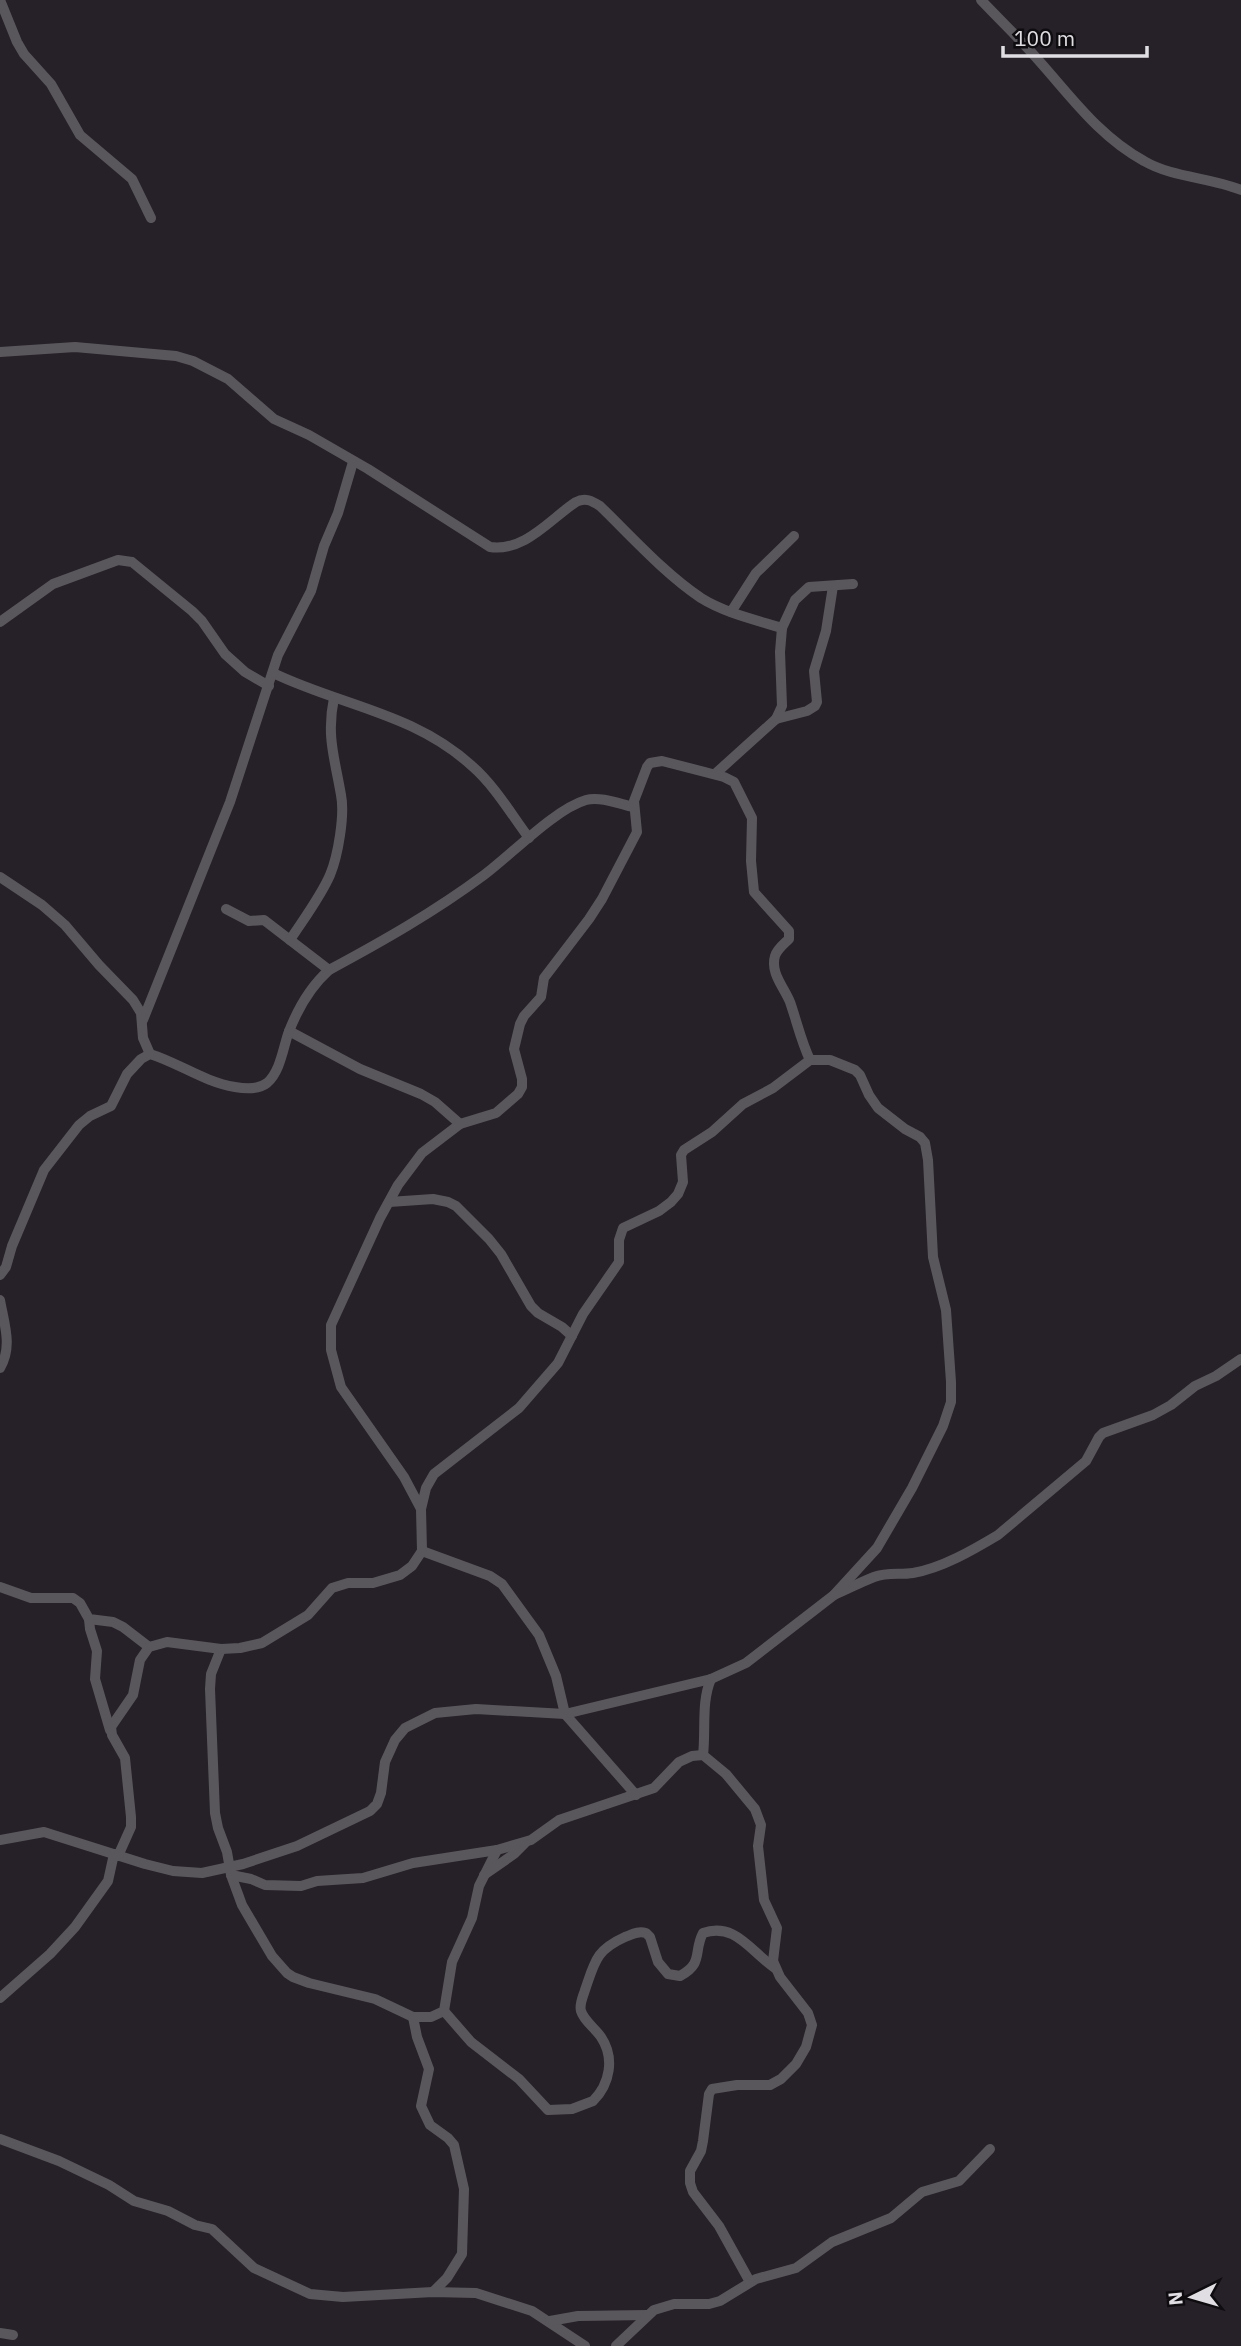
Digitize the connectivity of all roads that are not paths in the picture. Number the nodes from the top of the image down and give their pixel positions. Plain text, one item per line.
1 (0, 0) edge
2 (981, 0) edge
3 (1241, 190) edge
4 (151, 218) dead end
5 (0, 352) edge
6 (353, 462) junction
7 (794, 536) dead end
8 (853, 584) dead end
9 (834, 586) junction
10 (731, 612) junction
11 (0, 622) edge
12 (782, 628) junction
13 (273, 673) junction
14 (269, 686) junction
15 (334, 698) junction
16 (776, 719) junction
17 (715, 775) junction
18 (633, 807) junction
19 (529, 838) junction
20 (0, 877) edge
21 (226, 909) dead end
22 (290, 940) junction
23 (329, 970) junction
24 (143, 1020) junction
25 (289, 1031) junction
26 (149, 1054) junction
27 (810, 1060) junction
28 (460, 1124) junction
29 (388, 1202) junction
30 (0, 1275) edge
31 (0, 1300) edge
32 (572, 1336) junction
33 (1241, 1359) edge
34 (0, 1368) edge
35 (421, 1509) junction
36 (422, 1551) junction
37 (0, 1587) edge
38 (834, 1595) junction
39 (89, 1619) junction
40 (149, 1647) junction
41 (220, 1649) junction
42 (711, 1679) junction
43 (565, 1714) junction
44 (110, 1731) junction
45 (702, 1755) junction
46 (636, 1795) junction
47 (0, 1840) edge
48 (526, 1842) junction
49 (497, 1850) junction
50 (116, 1855) junction
51 (230, 1871) junction
52 (484, 1875) junction
53 (775, 1968) junction
54 (0, 1998) edge
55 (444, 2011) junction
56 (413, 2017) junction
57 (0, 2139) edge
58 (990, 2149) dead end
59 (750, 2282) junction
60 (433, 2292) junction
61 (648, 2315) junction
62 (550, 2321) junction
63 (0, 2333) edge
64 (13, 2334) dead end
65 (583, 2346) edge
66 (616, 2346) edge

1 - 4 street
2 - 3 street
5 - 6 street
6 - 10 street
6 - 13 street
7 - 10 street
8 - 9 street
9 - 12 street
9 - 16 street
10 - 12 street
11 - 14 street
12 - 16 street
13 - 14 street
13 - 15 street
14 - 24 street
15 - 19 street
15 - 22 street
16 - 17 street
17 - 18 street
17 - 27 street
18 - 19 street
18 - 28 street
19 - 23 street
20 - 24 street
21 - 22 street
22 - 23 street
23 - 25 street
24 - 26 street
25 - 26 street
25 - 28 street
26 - 30 street
27 - 32 street
27 - 38 street
28 - 29 street
29 - 32 street
29 - 35 street
31 - 34 street
32 - 35 street
33 - 38 street
35 - 36 street
36 - 41 street
36 - 43 street
37 - 39 street
38 - 42 street
39 - 40 street
39 - 44 street
40 - 41 street
40 - 44 street
41 - 51 street
42 - 43 street
42 - 45 street
43 - 46 street
43 - 51 street
44 - 50 street
45 - 46 street
45 - 53 street
46 - 48 street
47 - 50 street
48 - 49 street
48 - 52 street
49 - 51 street
49 - 52 street
50 - 51 street
50 - 54 street
51 - 56 street
52 - 55 street
53 - 55 street
53 - 59 street
55 - 56 street
56 - 60 street
57 - 60 street
58 - 59 street
59 - 61 street
60 - 62 street
61 - 62 street
61 - 66 street
62 - 65 street
63 - 64 street

